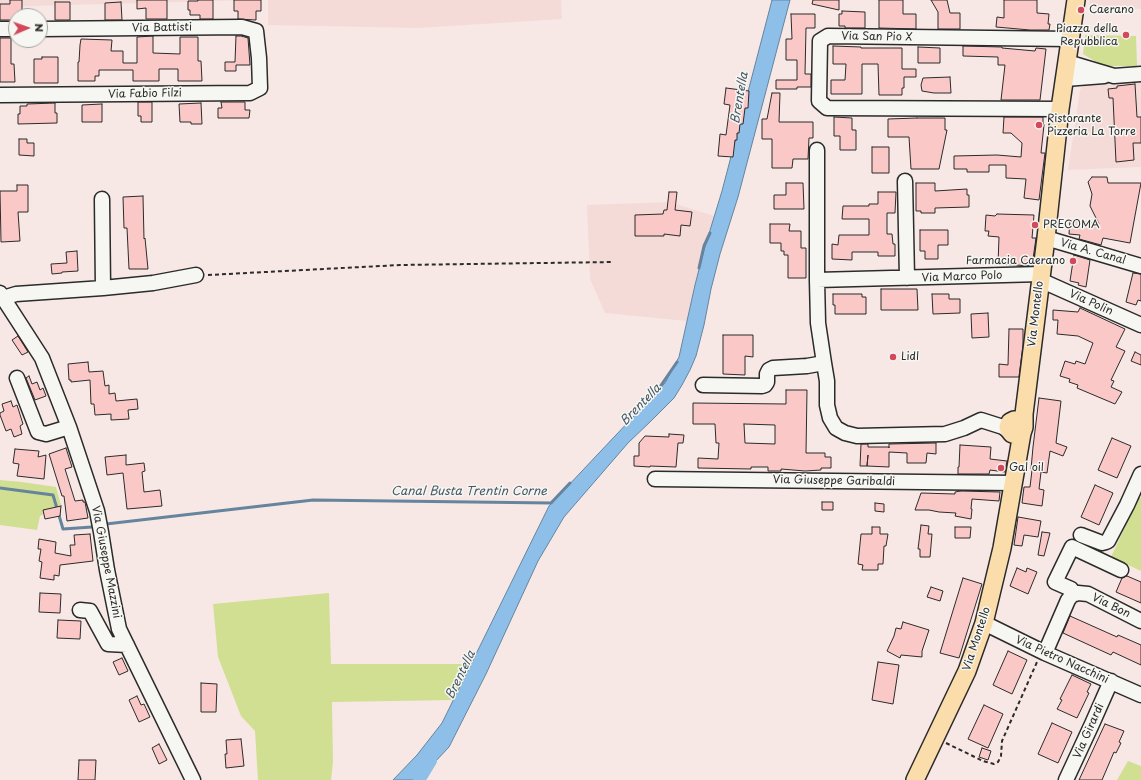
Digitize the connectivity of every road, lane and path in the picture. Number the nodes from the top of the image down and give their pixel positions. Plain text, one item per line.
1 (1076, 0) edge
2 (48, 29) edge
3 (1070, 39) junction
4 (259, 58) joint
5 (1067, 62) junction
6 (1141, 74) edge
7 (1114, 76) junction
8 (1065, 79) junction
9 (0, 95) edge
10 (1060, 109) junction
11 (818, 150) dead end
12 (905, 181) dead end
13 (102, 199) dead end
14 (1046, 238) junction
15 (613, 262) dead end
16 (1141, 266) edge
17 (196, 275) joint
18 (1041, 277) junction
19 (907, 278) junction
20 (816, 280) junction
21 (103, 288) junction
22 (1, 295) edge
23 (1141, 325) edge
24 (824, 363) junction
25 (17, 378) dead end
26 (703, 385) dead end
27 (69, 427) junction
28 (1017, 428) junction
29 (1141, 474) edge
30 (655, 479) dead end
31 (1014, 484) junction
32 (1081, 535) dead end
33 (1121, 570) dead end
34 (1075, 594) junction
35 (80, 610) dead end
36 (1141, 621) edge
37 (984, 623) junction
38 (127, 645) junction
39 (1045, 653) junction
40 (1111, 681) junction
41 (1141, 695) edge
42 (193, 780) edge
43 (915, 780) edge
44 (1066, 780) edge

1 - 3 main road, Via Montello
2 - 4 street, Via Battisti
3 - 5 main road, Via Montello
3 - 10 street, Via San Pio X
4 - 9 street, Via Fabio Filzi
5 - 7 street
5 - 8 main road, Via Montello
6 - 7 street
7 - 8 street
8 - 10 main road, Via Montello
10 - 14 main road, Via Montello
11 - 20 street
12 - 19 street, Via Marco Polo
13 - 21 street
14 - 16 street, Via A. Canal
14 - 18 main road, Via Montello
15 - 17 path
17 - 21 street, Via Giuseppe Mazzini
18 - 19 street, Via Marco Polo
18 - 23 street, Via Polin
18 - 28 main road, Via Montello
19 - 20 street, Via Marco Polo
20 - 24 street
21 - 22 street, Via Giuseppe Mazzini
22 - 27 street, Via Giuseppe Mazzini
24 - 26 street
24 - 28 street
25 - 27 street
27 - 38 street, Via Giuseppe Mazzini
28 - 31 main road, Via Montello
29 - 32 street
30 - 31 street, Via Giuseppe Garibaldi
31 - 37 main road, Via Montello
33 - 34 street
34 - 36 street, Via Bon
34 - 39 street
35 - 38 street
37 - 39 street, Via Pietro Nacchini
37 - 43 main road, Via Montello
38 - 42 street, Via Giuseppe Mazzini
39 - 40 street, Via Pietro Nacchini
40 - 41 street, Via Pietro Nacchini
40 - 44 street, Via Girardi

